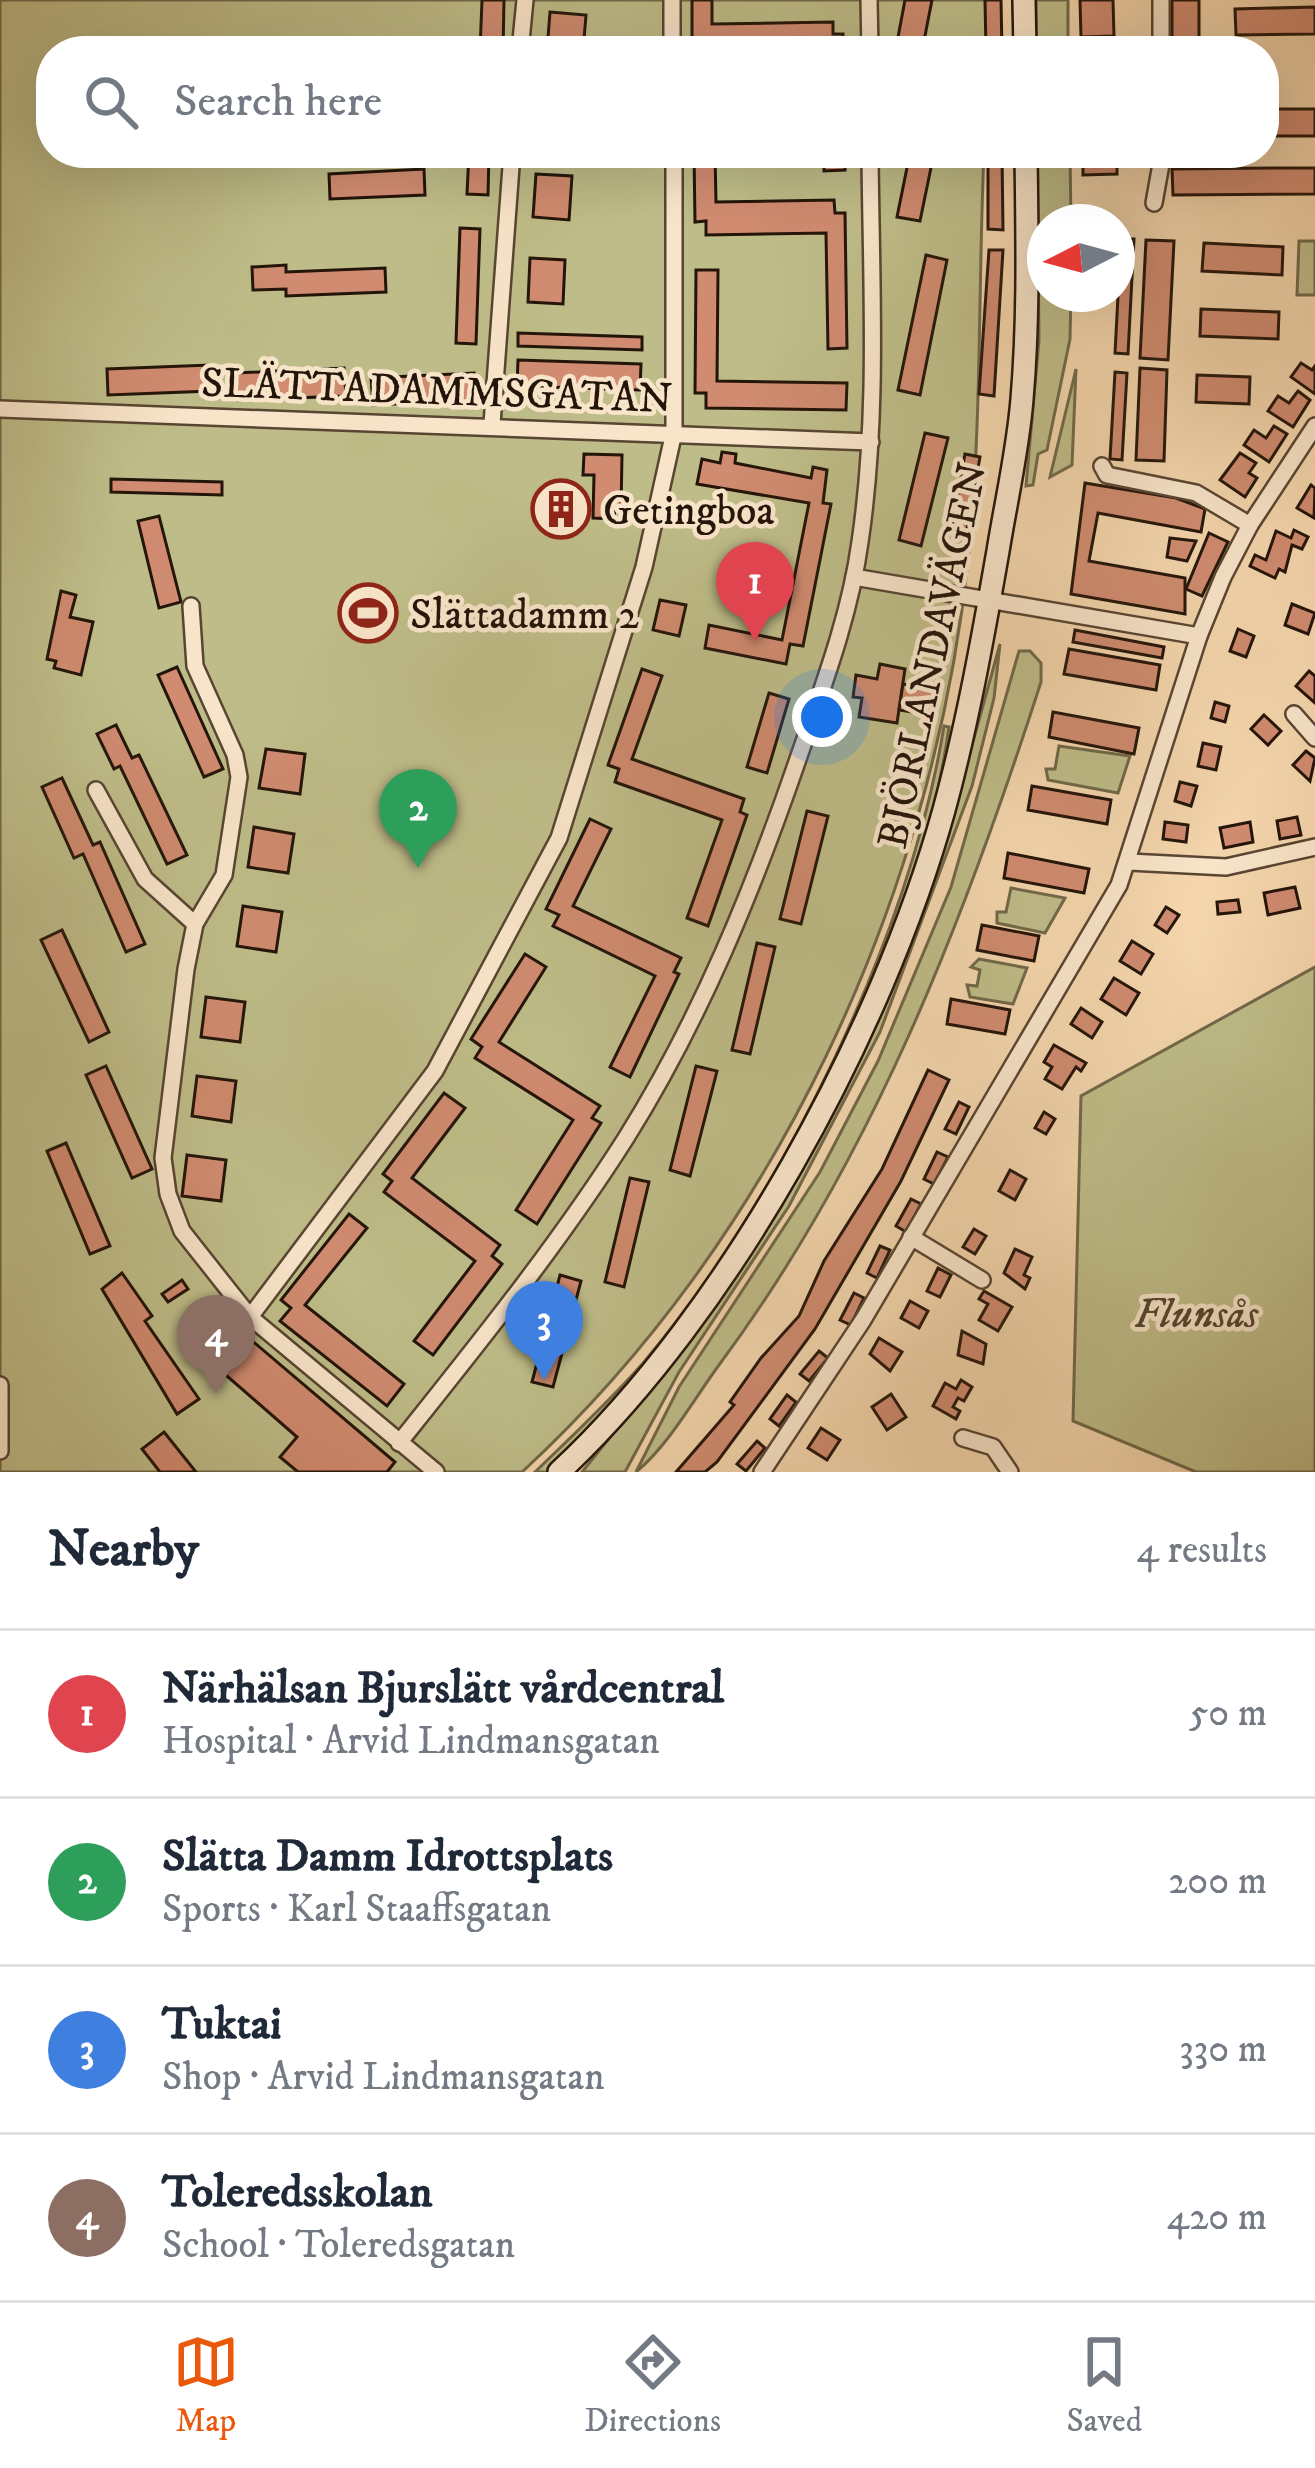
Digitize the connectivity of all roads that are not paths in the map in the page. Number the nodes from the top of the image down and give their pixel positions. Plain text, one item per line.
1 (525, 0) edge
2 (672, 0) edge
3 (869, 0) edge
4 (1024, 0) edge
5 (1161, 0) edge
6 (521, 36) edge
7 (672, 36) edge
8 (870, 36) edge
9 (1025, 36) edge
10 (1161, 36) edge
11 (511, 168) edge
12 (674, 168) edge
13 (870, 168) edge
14 (1026, 168) edge
15 (1160, 168) edge
16 (1154, 202) dead end
17 (0, 409) edge
18 (492, 424) junction
19 (1315, 426) edge
20 (674, 433) junction
21 (871, 442) junction
22 (1102, 466) dead end
23 (1250, 525) junction
24 (854, 578) junction
25 (989, 601) junction
26 (191, 606) dead end
27 (1199, 636) junction
28 (1294, 714) dead end
29 (1315, 738) edge
30 (96, 790) dead end
31 (1315, 848) edge
32 (1130, 862) junction
33 (195, 924) junction
34 (911, 1237) junction
35 (982, 1280) dead end
36 (250, 1317) junction
37 (0, 1385) edge
38 (963, 1438) dead end
39 (592, 1441) junction
40 (399, 1443) junction
41 (0, 1451) edge
42 (424, 1468) edge
43 (559, 1472) edge
44 (572, 1472) edge
45 (762, 1472) edge
46 (1010, 1472) edge

1 - 6 street
2 - 7 street
3 - 8 street
4 - 9 street
5 - 10 street
11 - 18 street
12 - 20 street
13 - 21 street
14 - 25 street, BJÖRLANDAVÄGEN
15 - 16 street
17 - 18 street, SLÄTTADAMMSGATAN
18 - 20 street, SLÄTTADAMMSGATAN
19 - 23 street
20 - 21 street, SLÄTTADAMMSGATAN
20 - 36 street
21 - 24 street
22 - 23 street
23 - 27 street
24 - 25 street
24 - 40 street
25 - 27 street
25 - 39 street, BJÖRLANDAVÄGEN
26 - 33 street
27 - 32 street
28 - 29 street
30 - 33 street
31 - 32 street
32 - 34 street
33 - 36 street
34 - 35 street
34 - 45 street
36 - 40 street
37 - 41 street
38 - 46 street
39 - 43 street, BJÖRLANDAVÄGEN
39 - 44 street, BJÖRLANDAVÄGEN
40 - 42 street

